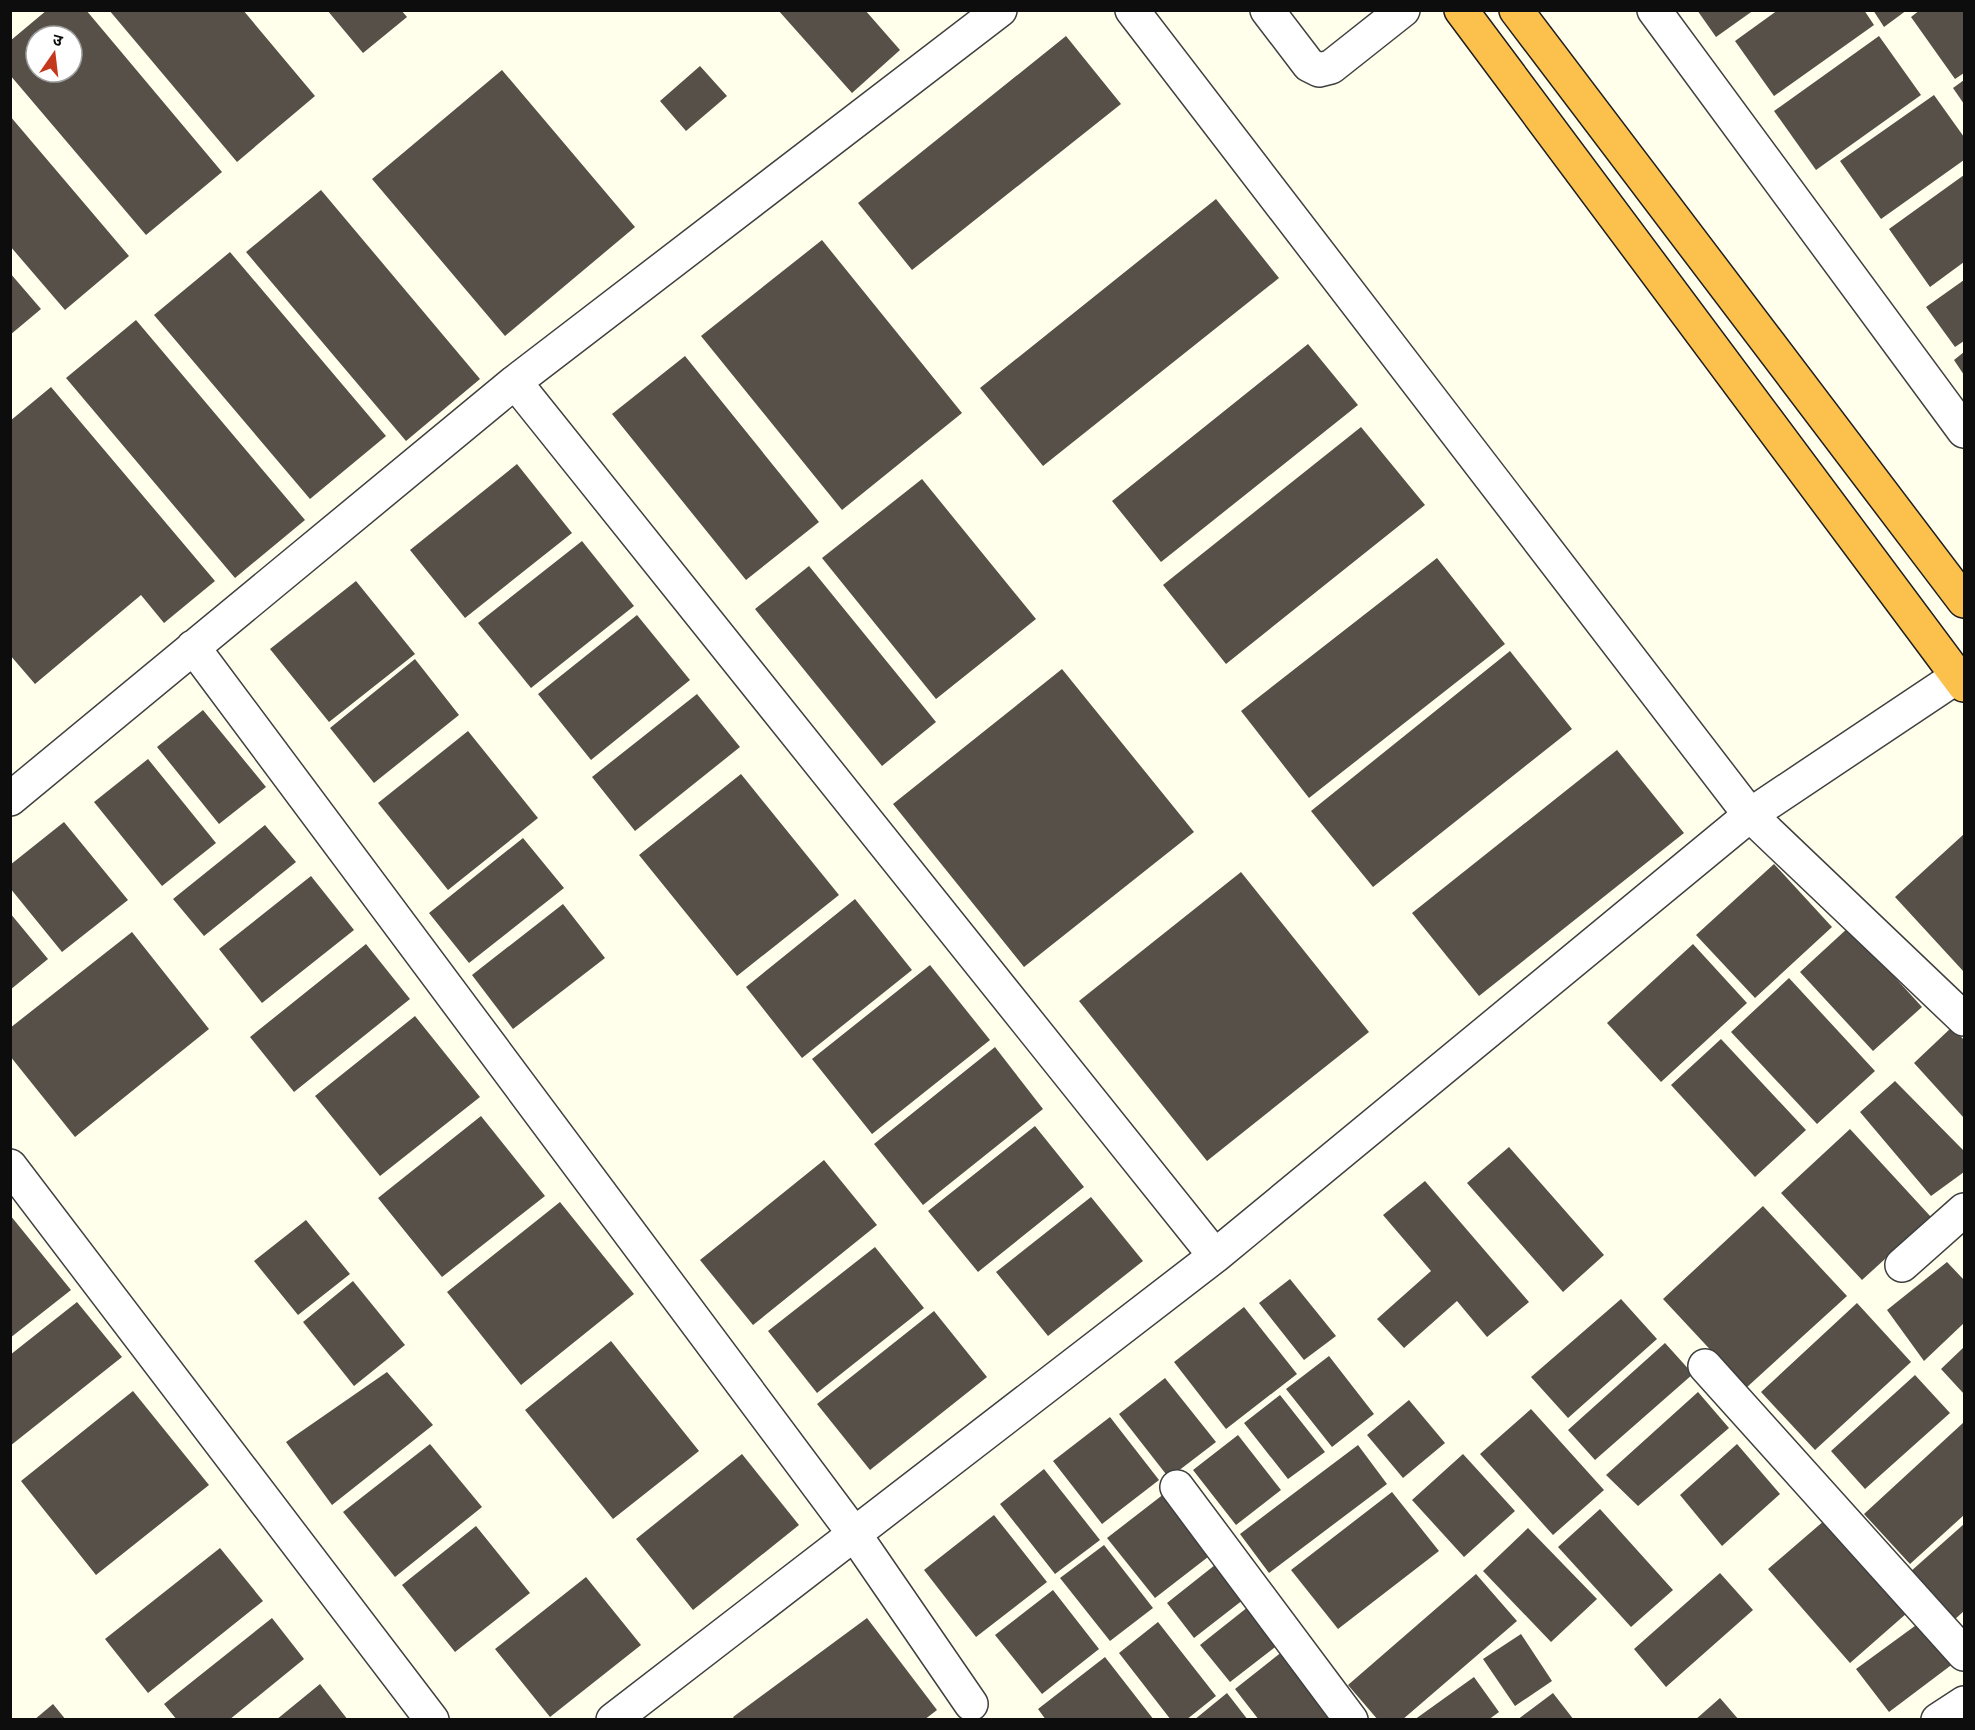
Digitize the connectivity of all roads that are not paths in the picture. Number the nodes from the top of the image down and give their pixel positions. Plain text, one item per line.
1 (1000, 10) edge
2 (1132, 10) edge
3 (1267, 10) edge
4 (1403, 10) edge
5 (1461, 10) edge
6 (1516, 10) edge
7 (1654, 10) edge
8 (515, 382) junction
9 (1965, 431) edge
10 (1965, 601) edge
11 (194, 647) junction
12 (1961, 681) edge
13 (10, 799) edge
14 (1750, 815) junction
15 (1965, 1019) edge
16 (10, 1166) edge
17 (1965, 1210) edge
18 (1215, 1256) junction
19 (1902, 1265) dead end
20 (1705, 1366) dead end
21 (1177, 1487) dead end
22 (855, 1535) junction
23 (1965, 1654) edge
24 (1965, 1703) edge
25 (971, 1704) dead end
26 (628, 1715) edge
27 (432, 1719) edge
28 (1351, 1719) edge
29 (1938, 1719) edge

1 - 8 street
2 - 14 street
3 - 4 street
5 - 12 highway
6 - 10 highway
7 - 9 street
8 - 11 street
8 - 18 street
11 - 13 street
11 - 22 street
12 - 14 street
14 - 15 street
14 - 18 street
16 - 27 street
17 - 19 street
18 - 22 street
20 - 23 street
21 - 28 street
22 - 25 street
22 - 26 street
24 - 29 street

